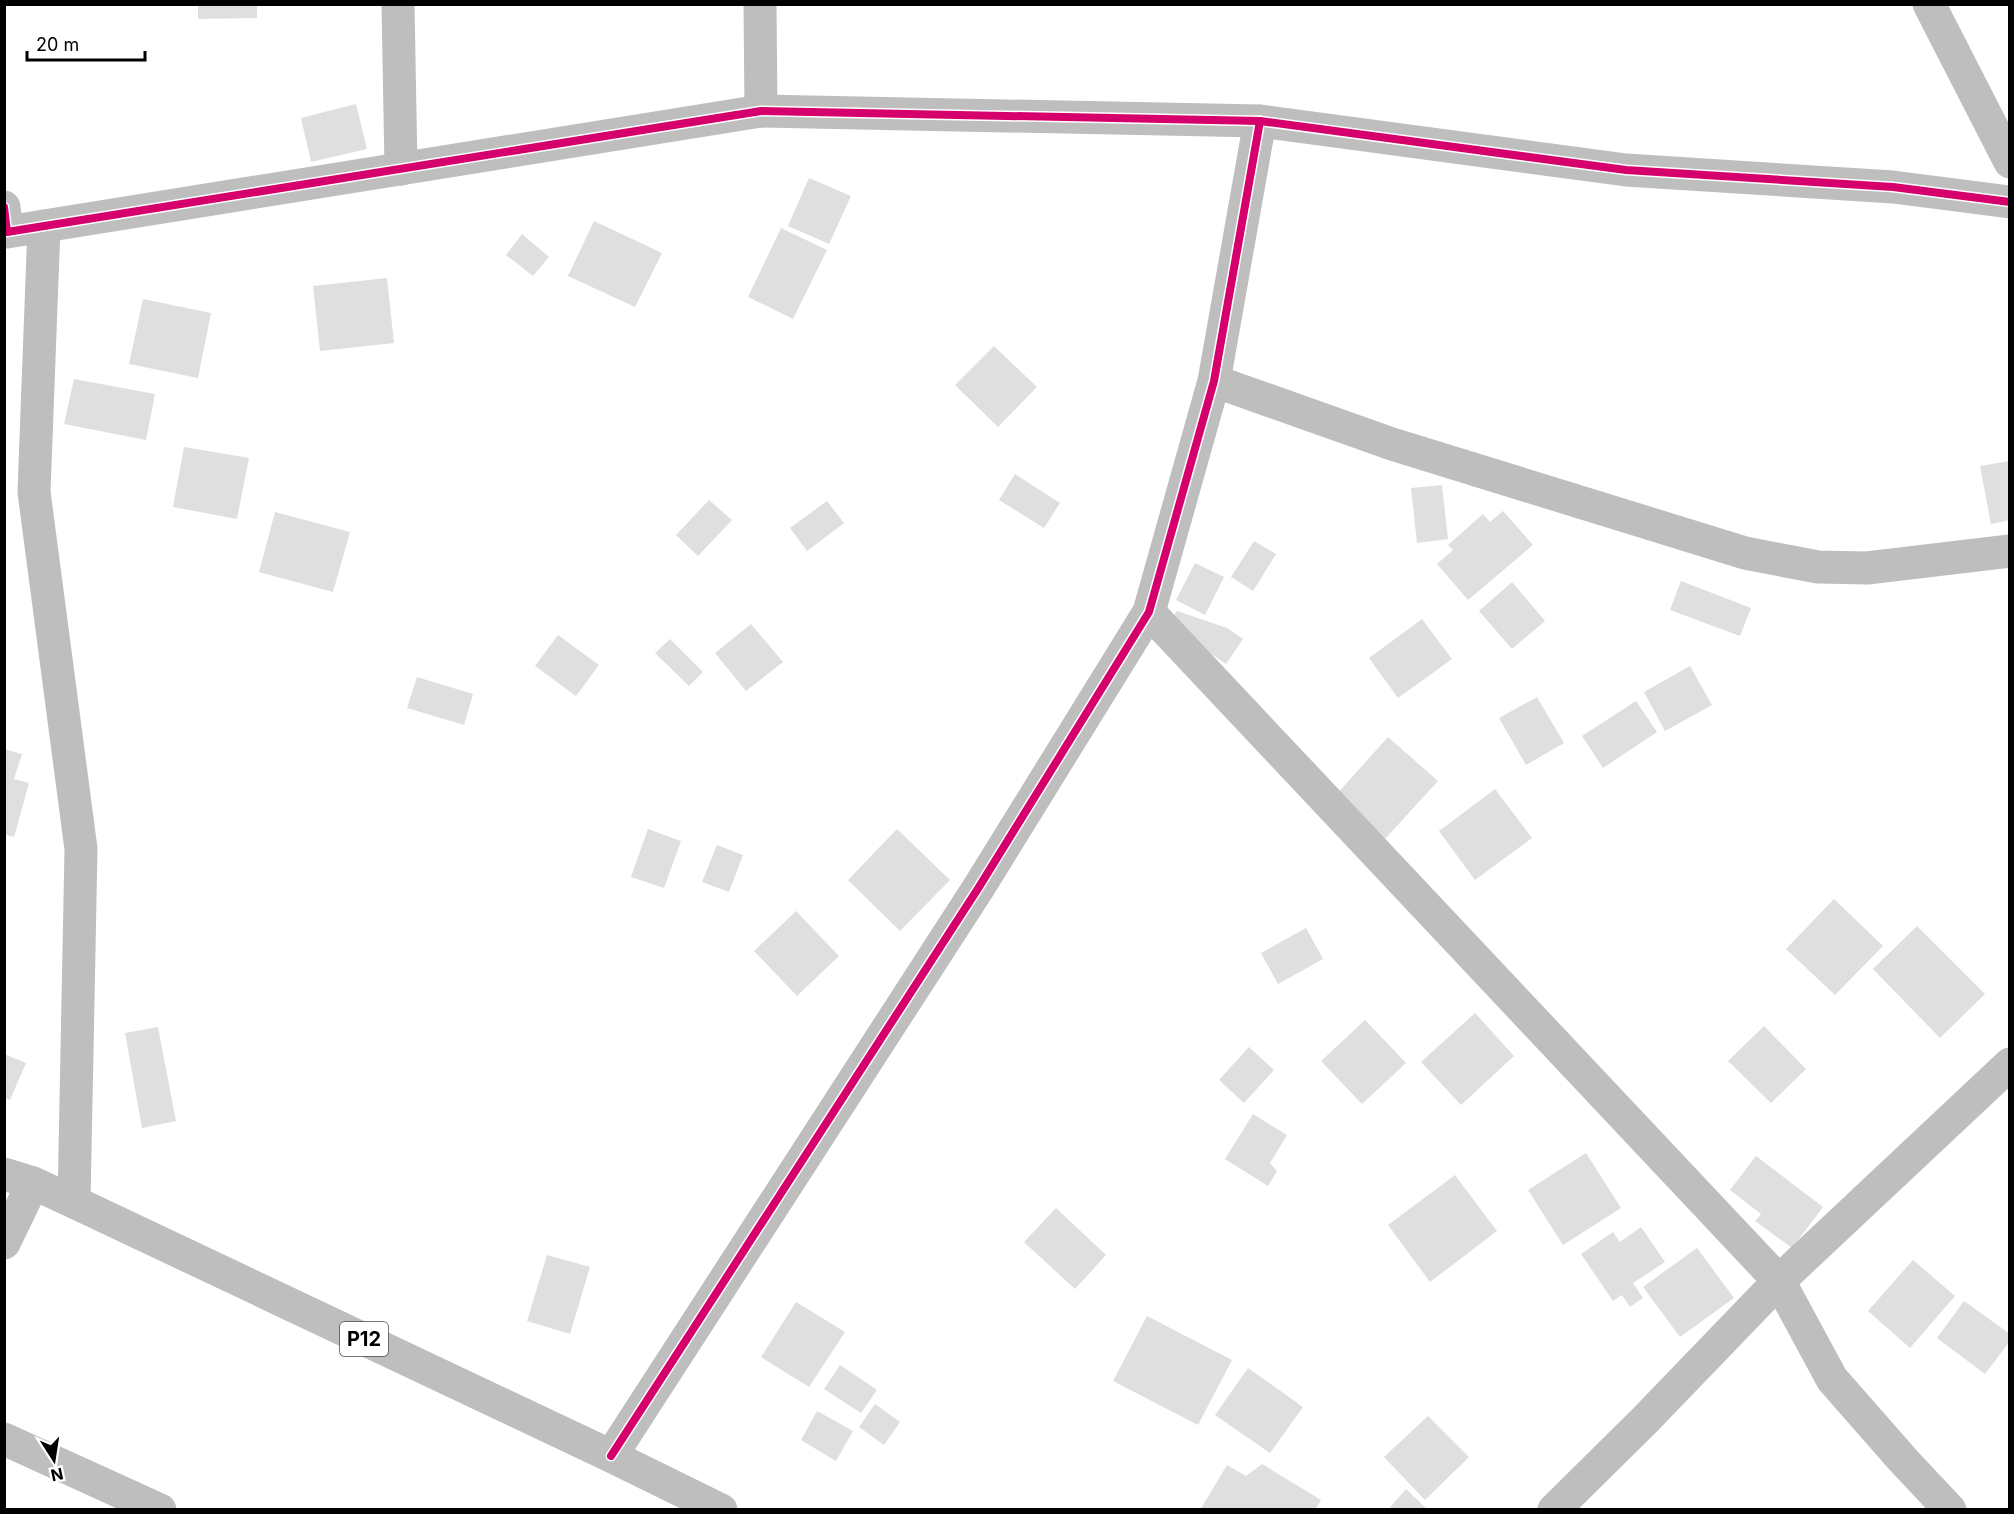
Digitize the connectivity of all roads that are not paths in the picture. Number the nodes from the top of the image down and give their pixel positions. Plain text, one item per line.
1 (398, 4) edge
2 (760, 4) edge
3 (1929, 4) edge
4 (761, 111) junction
5 (1260, 121) junction
6 (2010, 162) edge
7 (401, 169) junction
8 (2010, 202) edge
9 (5, 224) edge
10 (44, 226) junction
11 (1214, 381) junction
12 (2010, 551) edge
13 (1149, 612) junction
14 (2010, 1064) edge
15 (19, 1178) edge
16 (74, 1202) junction
17 (4, 1243) edge
18 (1779, 1281) junction
19 (4, 1439) edge
20 (611, 1456) junction
21 (160, 1509) edge
22 (721, 1509) edge
23 (1554, 1509) edge
24 (1950, 1509) edge

1 - 7 street
2 - 4 street
3 - 6 street
4 - 5 street
4 - 7 street
5 - 8 street
5 - 11 street
7 - 10 street
9 - 10 street
10 - 16 street
11 - 12 street
11 - 13 street
13 - 18 street
13 - 20 street
14 - 18 street
15 - 16 street, P12
15 - 17 street
16 - 20 street, P12
18 - 23 street
18 - 24 street
19 - 21 street
20 - 22 street, P12

